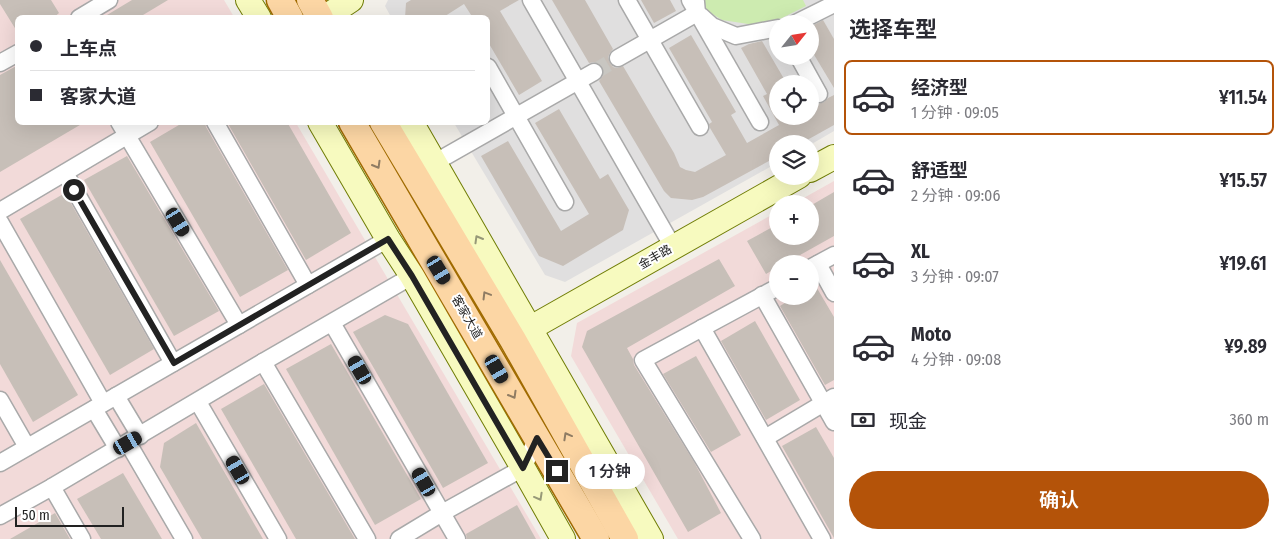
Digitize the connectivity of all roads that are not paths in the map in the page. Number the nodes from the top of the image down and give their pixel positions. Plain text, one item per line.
1 (109, 0) edge
2 (248, 0) edge
3 (280, 0) edge
4 (310, 0) edge
5 (531, 0) edge
6 (627, 0) edge
7 (694, 4) edge
8 (834, 4) edge
9 (346, 5) edge
10 (84, 15) edge
11 (257, 15) edge
12 (288, 15) edge
13 (320, 15) edge
14 (328, 15) edge
15 (812, 15) edge
16 (769, 30) edge
17 (650, 40) junction
18 (15, 55) edge
19 (618, 58) tunnel mouth
20 (0, 63) edge
21 (803, 65) edge
22 (490, 70) edge
23 (594, 72) tunnel mouth
24 (577, 80) junction
25 (820, 94) dead end
26 (516, 116) junction
27 (760, 122) dead end
28 (140, 125) edge
29 (217, 125) edge
30 (322, 125) edge
31 (354, 125) edge
32 (385, 125) edge
33 (413, 125) edge
34 (700, 127) dead end
35 (123, 130) edge
36 (834, 157) edge
37 (434, 163) junction
38 (819, 165) edge
39 (64, 173) junction
40 (783, 185) edge
41 (565, 202) dead end
42 (0, 211) edge
43 (0, 222) edge
44 (388, 239) junction
45 (673, 248) junction
46 (834, 254) edge
47 (819, 263) edge
48 (819, 273) edge
49 (412, 276) junction
50 (308, 285) junction
51 (769, 291) edge
52 (834, 293) edge
53 (762, 295) junction
54 (332, 323) junction
55 (239, 325) junction
56 (702, 328) junction
57 (521, 335) junction
58 (263, 362) junction
59 (174, 363) junction
60 (0, 400) edge
61 (829, 400) edge
62 (198, 402) junction
63 (104, 403) junction
64 (834, 422) edge
65 (537, 438) junction
66 (765, 438) junction
67 (128, 442) junction
68 (27, 447) junction
69 (0, 463) edge
70 (523, 468) junction
71 (52, 487) junction
72 (442, 513) junction
73 (0, 516) edge
74 (746, 537) edge
75 (82, 539) edge
76 (184, 539) edge
77 (278, 539) edge
78 (366, 539) edge
79 (400, 539) edge
80 (457, 539) edge
81 (563, 539) edge
82 (596, 539) edge
83 (625, 539) edge
84 (651, 539) edge
85 (822, 539) edge

1 - 10 street
2 - 11 street
3 - 12 main road
4 - 13 main road
5 - 24 street
6 - 17 street
7 - 16 street
7 - 17 street
7 - 27 street
8 - 15 street
9 - 14 street
17 - 19 street
17 - 34 street
18 - 20 street
21 - 25 street
22 - 26 street
23 - 24 street
24 - 26 street
24 - 45 street
26 - 37 street
26 - 41 street
28 - 35 street
29 - 50 street
30 - 44 street
31 -> 65 main road, 客家大道
57 -> 32 main road
33 - 37 street
35 - 39 street
35 - 55 street
36 - 38 street
57 -> 37 street
39 - 42 street
39 - 59 street
40 - 45 street, 金丰路
43 - 63 street
44 - 49 street
44 - 50 street
45 - 57 street, 金丰路
46 - 47 street
48 - 52 street
49 - 54 street
49 - 70 street
50 - 55 street
51 - 53 street
53 - 56 street
53 - 61 street
54 - 58 street
54 - 72 street
55 - 59 street
56 - 66 street
56 - 74 street
83 -> 57 main road
57 - 84 street
58 - 62 street
58 - 78 street
59 - 63 street
60 - 68 street
61 - 64 street
61 - 66 street
62 - 67 street
62 - 77 street
63 - 67 street
63 - 67 street
63 - 68 street
65 - 70 street
65 - 82 main road, 客家大道
66 - 85 street
67 - 71 street
67 - 76 street
68 - 69 street
70 - 72 street
70 -> 81 street
71 - 73 street
71 - 75 street
72 - 79 street
72 - 80 street

